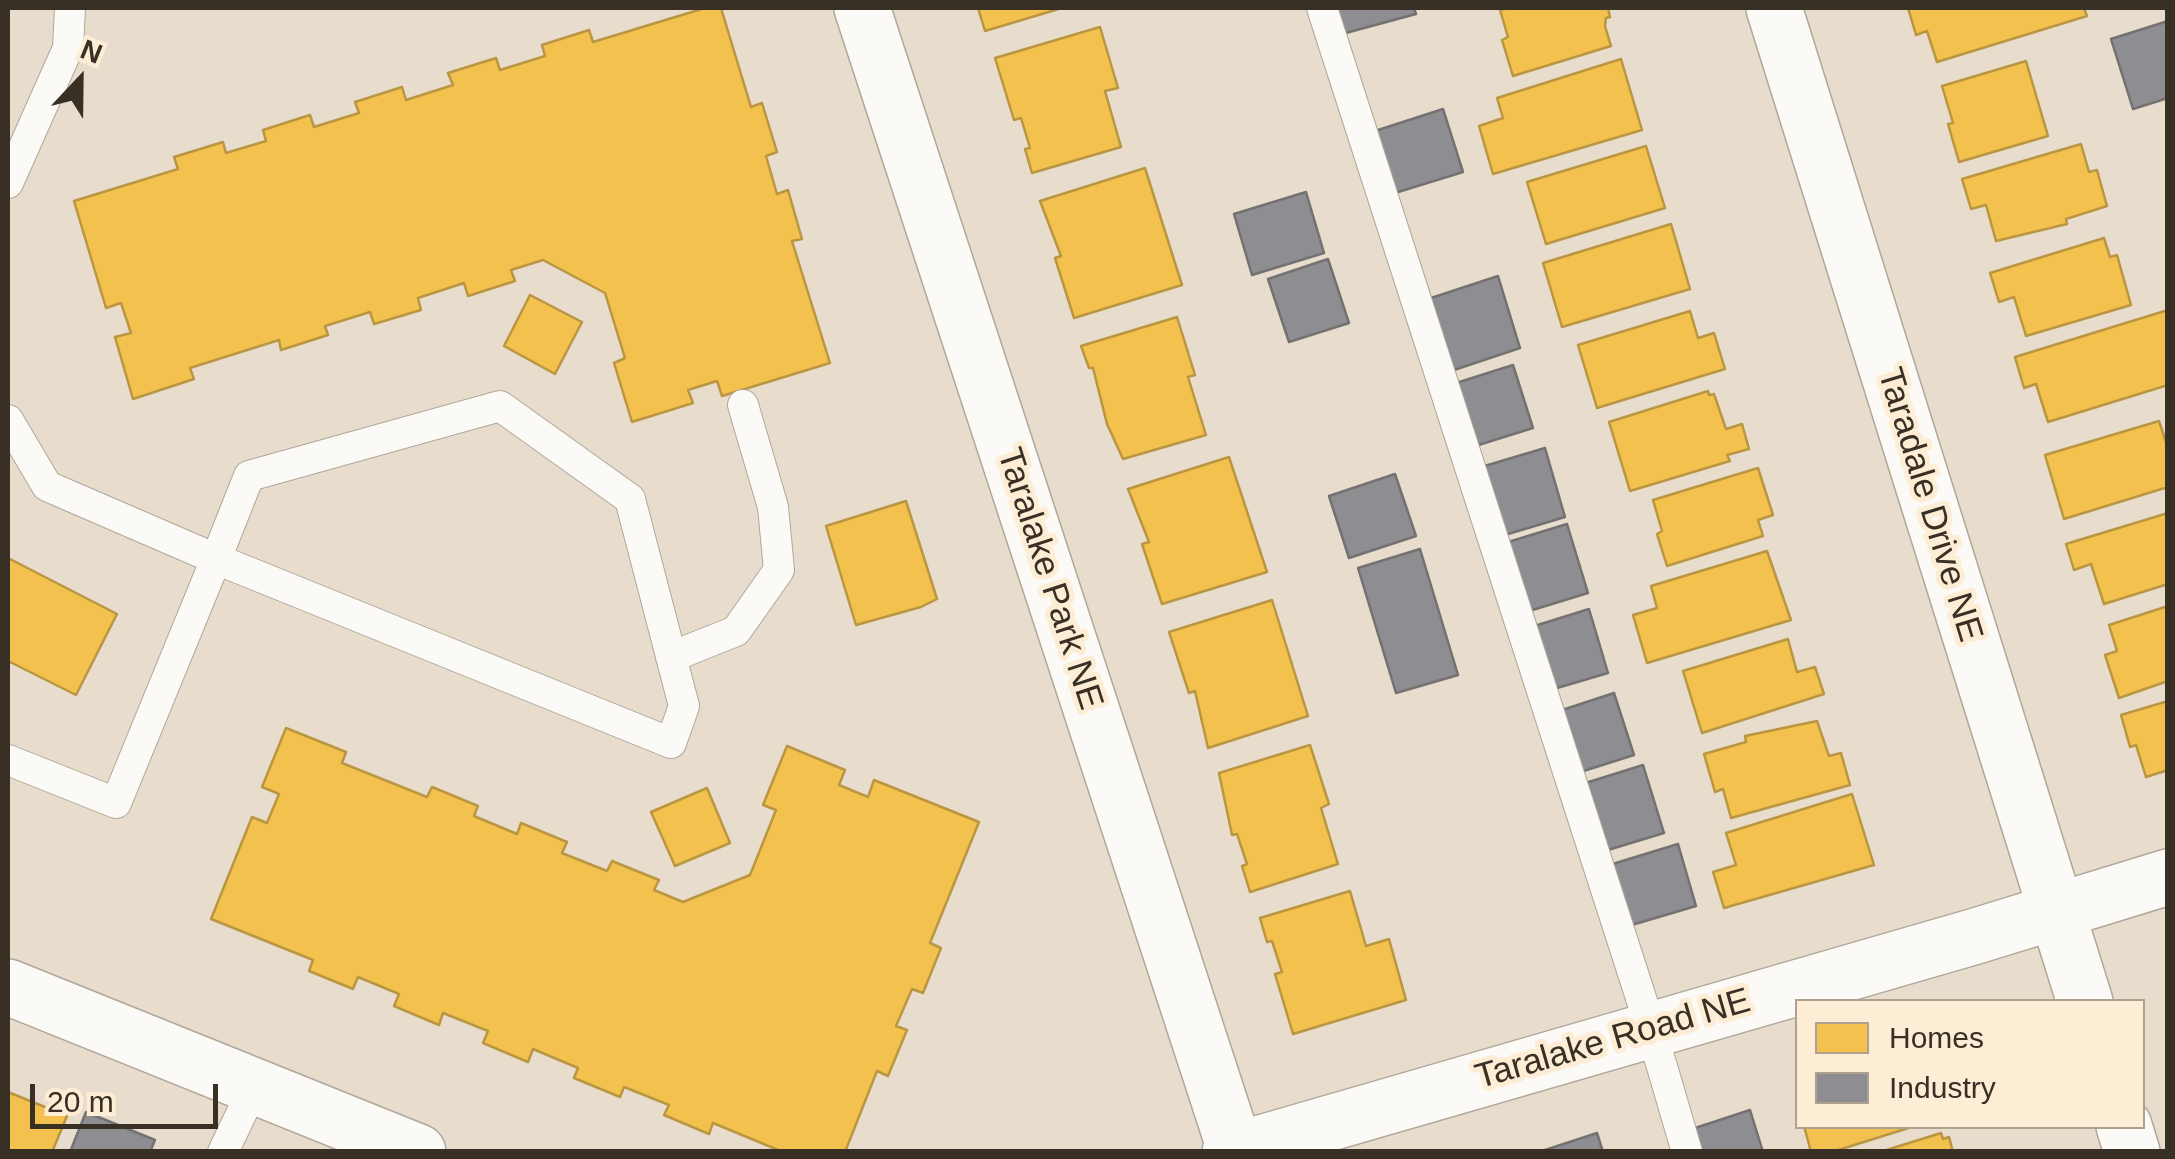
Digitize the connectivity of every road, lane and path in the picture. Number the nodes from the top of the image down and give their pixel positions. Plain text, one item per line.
1 (70, 8) edge
2 (862, 8) edge
3 (1322, 8) edge
4 (1774, 8) edge
5 (8, 183) edge
6 (743, 405) dead end
7 (8, 420) edge
8 (216, 559) junction
9 (671, 656) junction
10 (8, 760) edge
11 (2168, 876) edge
12 (2056, 912) junction
13 (8, 988) edge
14 (2083, 999) edge
15 (1651, 1029) junction
16 (254, 1087) junction
17 (1234, 1151) edge
18 (223, 1152) edge
19 (418, 1152) edge
20 (1686, 1152) edge

1 - 5 lane
2 - 17 street, Taralake Park NE
3 - 15 lane
4 - 12 street, Taradale Drive NE
6 - 9 lane
7 - 8 lane
8 - 9 lane
8 - 9 lane
8 - 10 lane
11 - 12 street, Taralake Road NE
12 - 14 street, Taradale Drive NE
12 - 15 street, Taralake Road NE
13 - 16 street
15 - 17 street, Taralake Road NE
15 - 20 lane
16 - 18 lane
16 - 19 street

